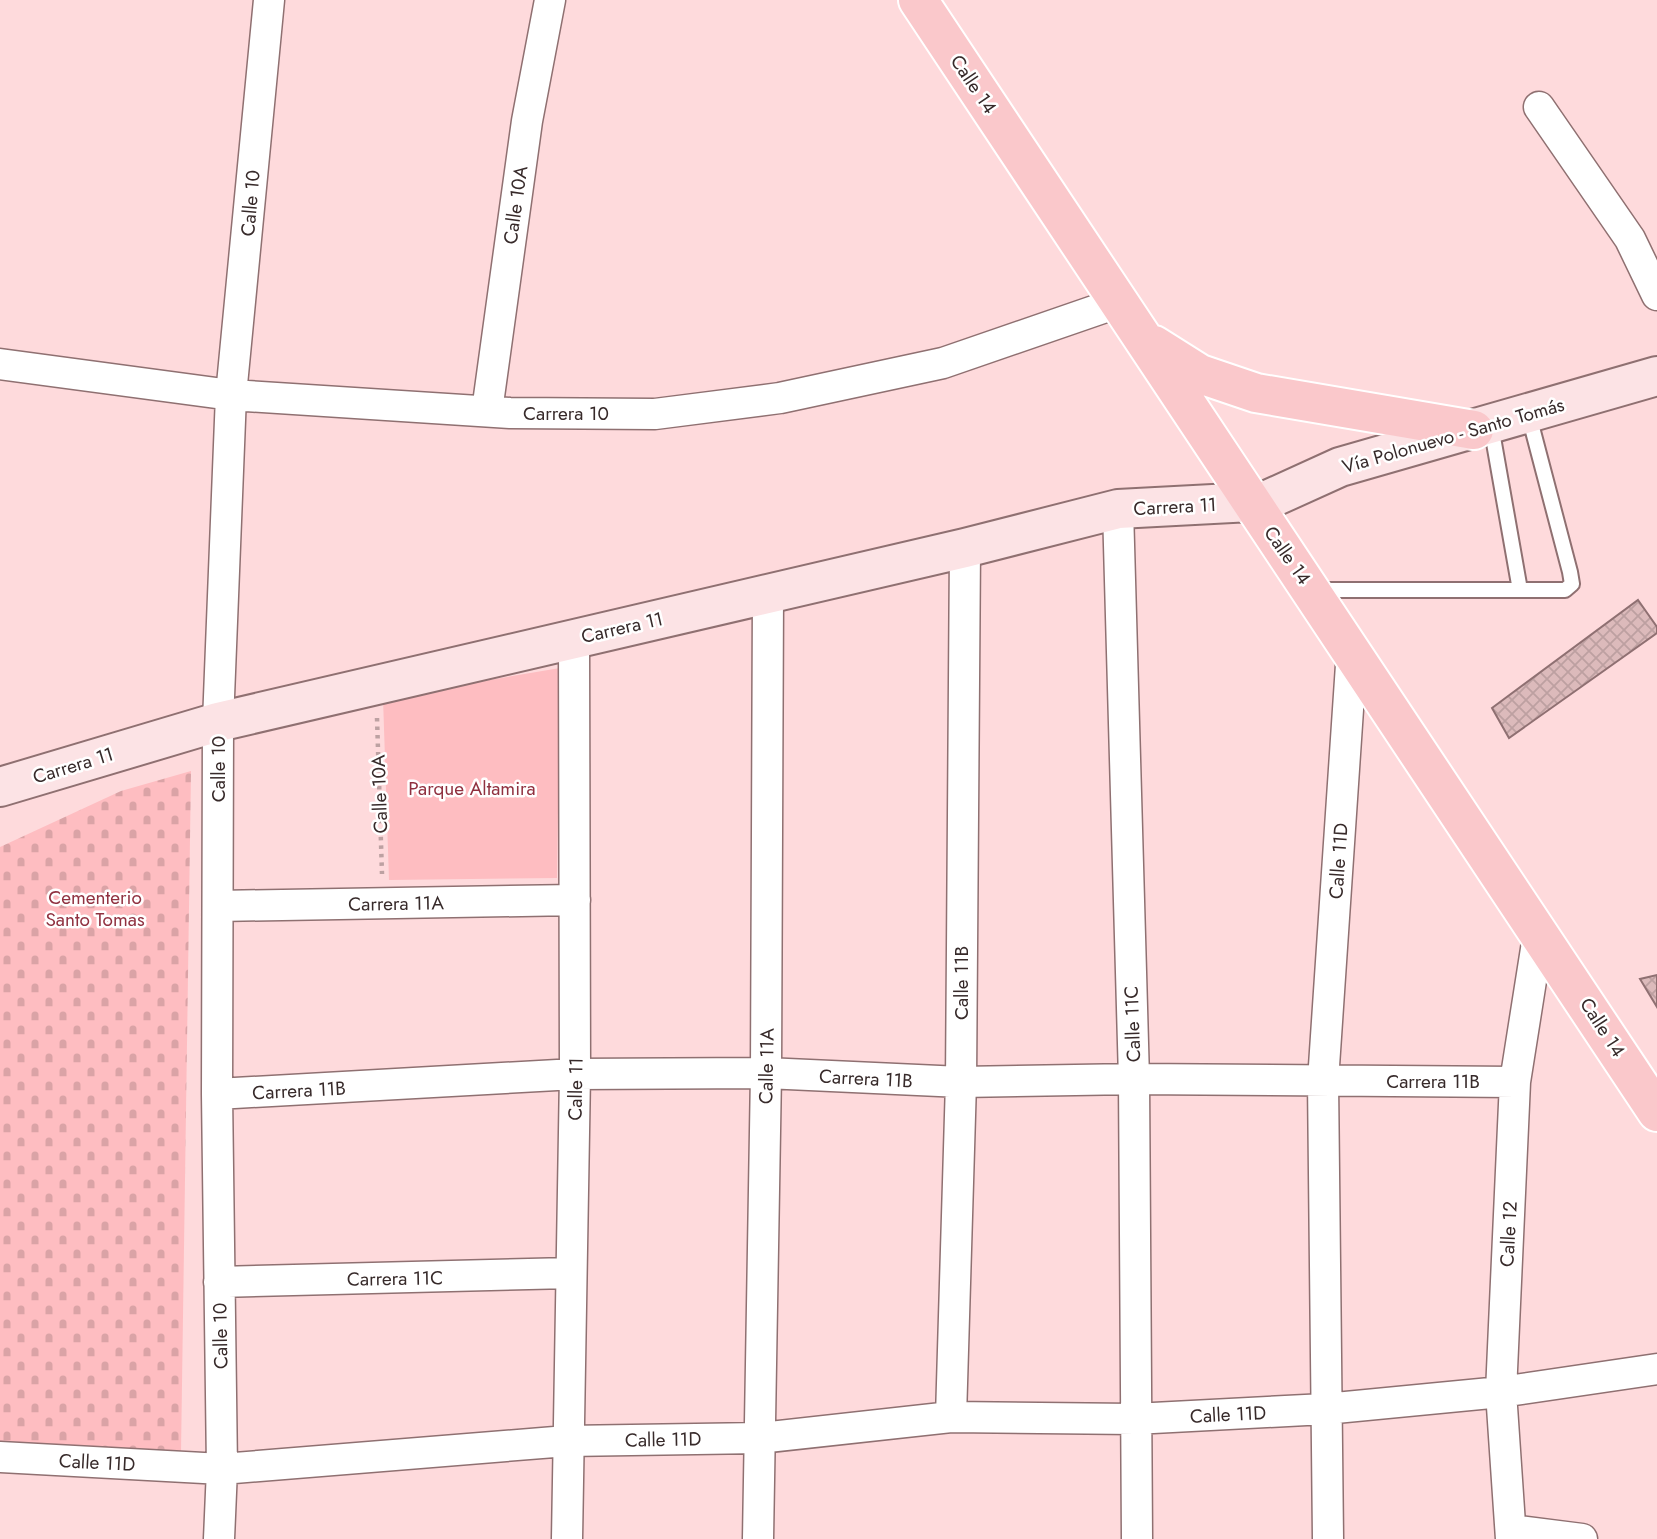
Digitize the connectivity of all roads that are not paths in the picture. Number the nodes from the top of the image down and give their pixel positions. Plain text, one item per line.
1 (268, 0) edge
2 (550, 0) edge
3 (918, 0) edge
4 (1539, 107) dead end
5 (1657, 295) edge
6 (1120, 302) junction
7 (1145, 338) junction
8 (0, 363) edge
9 (1657, 376) edge
10 (232, 395) junction
11 (487, 411) junction
12 (1529, 414) junction
13 (1482, 428) junction
14 (1252, 504) junction
15 (1118, 509) junction
16 (965, 548) junction
17 (1312, 590) junction
18 (1520, 590) junction
19 (768, 594) junction
20 (574, 639) junction
21 (1352, 650) junction
22 (218, 722) junction
23 (0, 787) edge
24 (575, 900) junction
25 (218, 906) junction
26 (1539, 930) junction
27 (766, 1073) junction
28 (575, 1074) junction
29 (1134, 1080) junction
30 (1323, 1081) junction
31 (961, 1082) junction
32 (1515, 1082) junction
33 (217, 1094) junction
34 (1653, 1101) edge
35 (570, 1273) junction
36 (219, 1282) junction
37 (1657, 1368) edge
38 (1501, 1392) junction
39 (1325, 1409) junction
40 (951, 1417) junction
41 (1134, 1419) junction
42 (760, 1438) junction
43 (567, 1441) junction
44 (0, 1457) edge
45 (222, 1469) junction
46 (1511, 1535) edge
47 (219, 1539) edge
48 (566, 1539) edge
49 (758, 1539) edge
50 (1137, 1539) edge
51 (1328, 1539) edge
52 (1582, 1539) edge

1 - 10 street, Calle 10
2 - 11 street, Calle 10A
3 - 6 main road, Calle 14
4 - 5 street
6 - 7 main road, Calle 14
6 - 11 street, Carrera 10
7 - 13 main road
7 - 14 main road, Calle 14
8 - 10 street, Carrera 10
9 - 12 main road, Vía Polonuevo - Santo Tomás
10 - 11 street, Carrera 10
10 - 22 street, Calle 10
12 - 13 main road, Vía Polonuevo - Santo Tomás
12 - 18 lane
13 - 14 main road, Vía Polonuevo - Santo Tomás
13 - 18 lane
14 - 15 main road, Carrera 11
14 - 17 main road, Calle 14
15 - 16 main road, Carrera 11
15 - 29 street, Calle 11C
16 - 19 main road, Carrera 11
16 - 31 street, Calle 11B
17 - 18 lane
17 - 21 main road, Calle 14
19 - 20 main road, Carrera 11
19 - 27 street, Calle 11A
20 - 22 main road, Carrera 11
20 - 24 street, Calle 11
21 - 26 main road, Calle 14
21 - 30 street, Calle 11D
22 - 23 main road, Carrera 11
22 - 25 street, Calle 10
24 - 25 street, Carrera 11A
24 - 28 street, Calle 11
25 - 33 street, Calle 10
26 - 32 street, Calle 12
26 - 34 main road, Calle 14
27 - 28 street, Carrera 11B
27 - 31 street, Carrera 11B
27 - 42 street, Calle 11A
28 - 33 street, Carrera 11B
28 - 35 street, Calle 11
29 - 30 street, Carrera 11B
29 - 31 street, Carrera 11B
29 - 41 street, Calle 11C
30 - 32 street, Carrera 11B
30 - 39 street, Calle 11D
31 - 40 street, Calle 11B
32 - 38 street, Calle 12
33 - 36 street, Calle 10
35 - 36 street, Carrera 11C
35 - 43 street, Calle 11
36 - 45 street, Calle 10
37 - 38 street, Calle 11D
38 - 39 street, Calle 11D
38 - 46 street, Calle 12
39 - 41 street, Calle 11D
39 - 51 street, Calle 11D
40 - 41 street, Calle 11D
40 - 42 street, Calle 11D
41 - 50 street, Calle 11C
42 - 43 street, Calle 11D
42 - 49 street, Calle 11A
43 - 45 street, Calle 11D
43 - 48 street, Calle 11
44 - 45 street, Calle 11D
45 - 47 street, Calle 10
46 - 52 street

